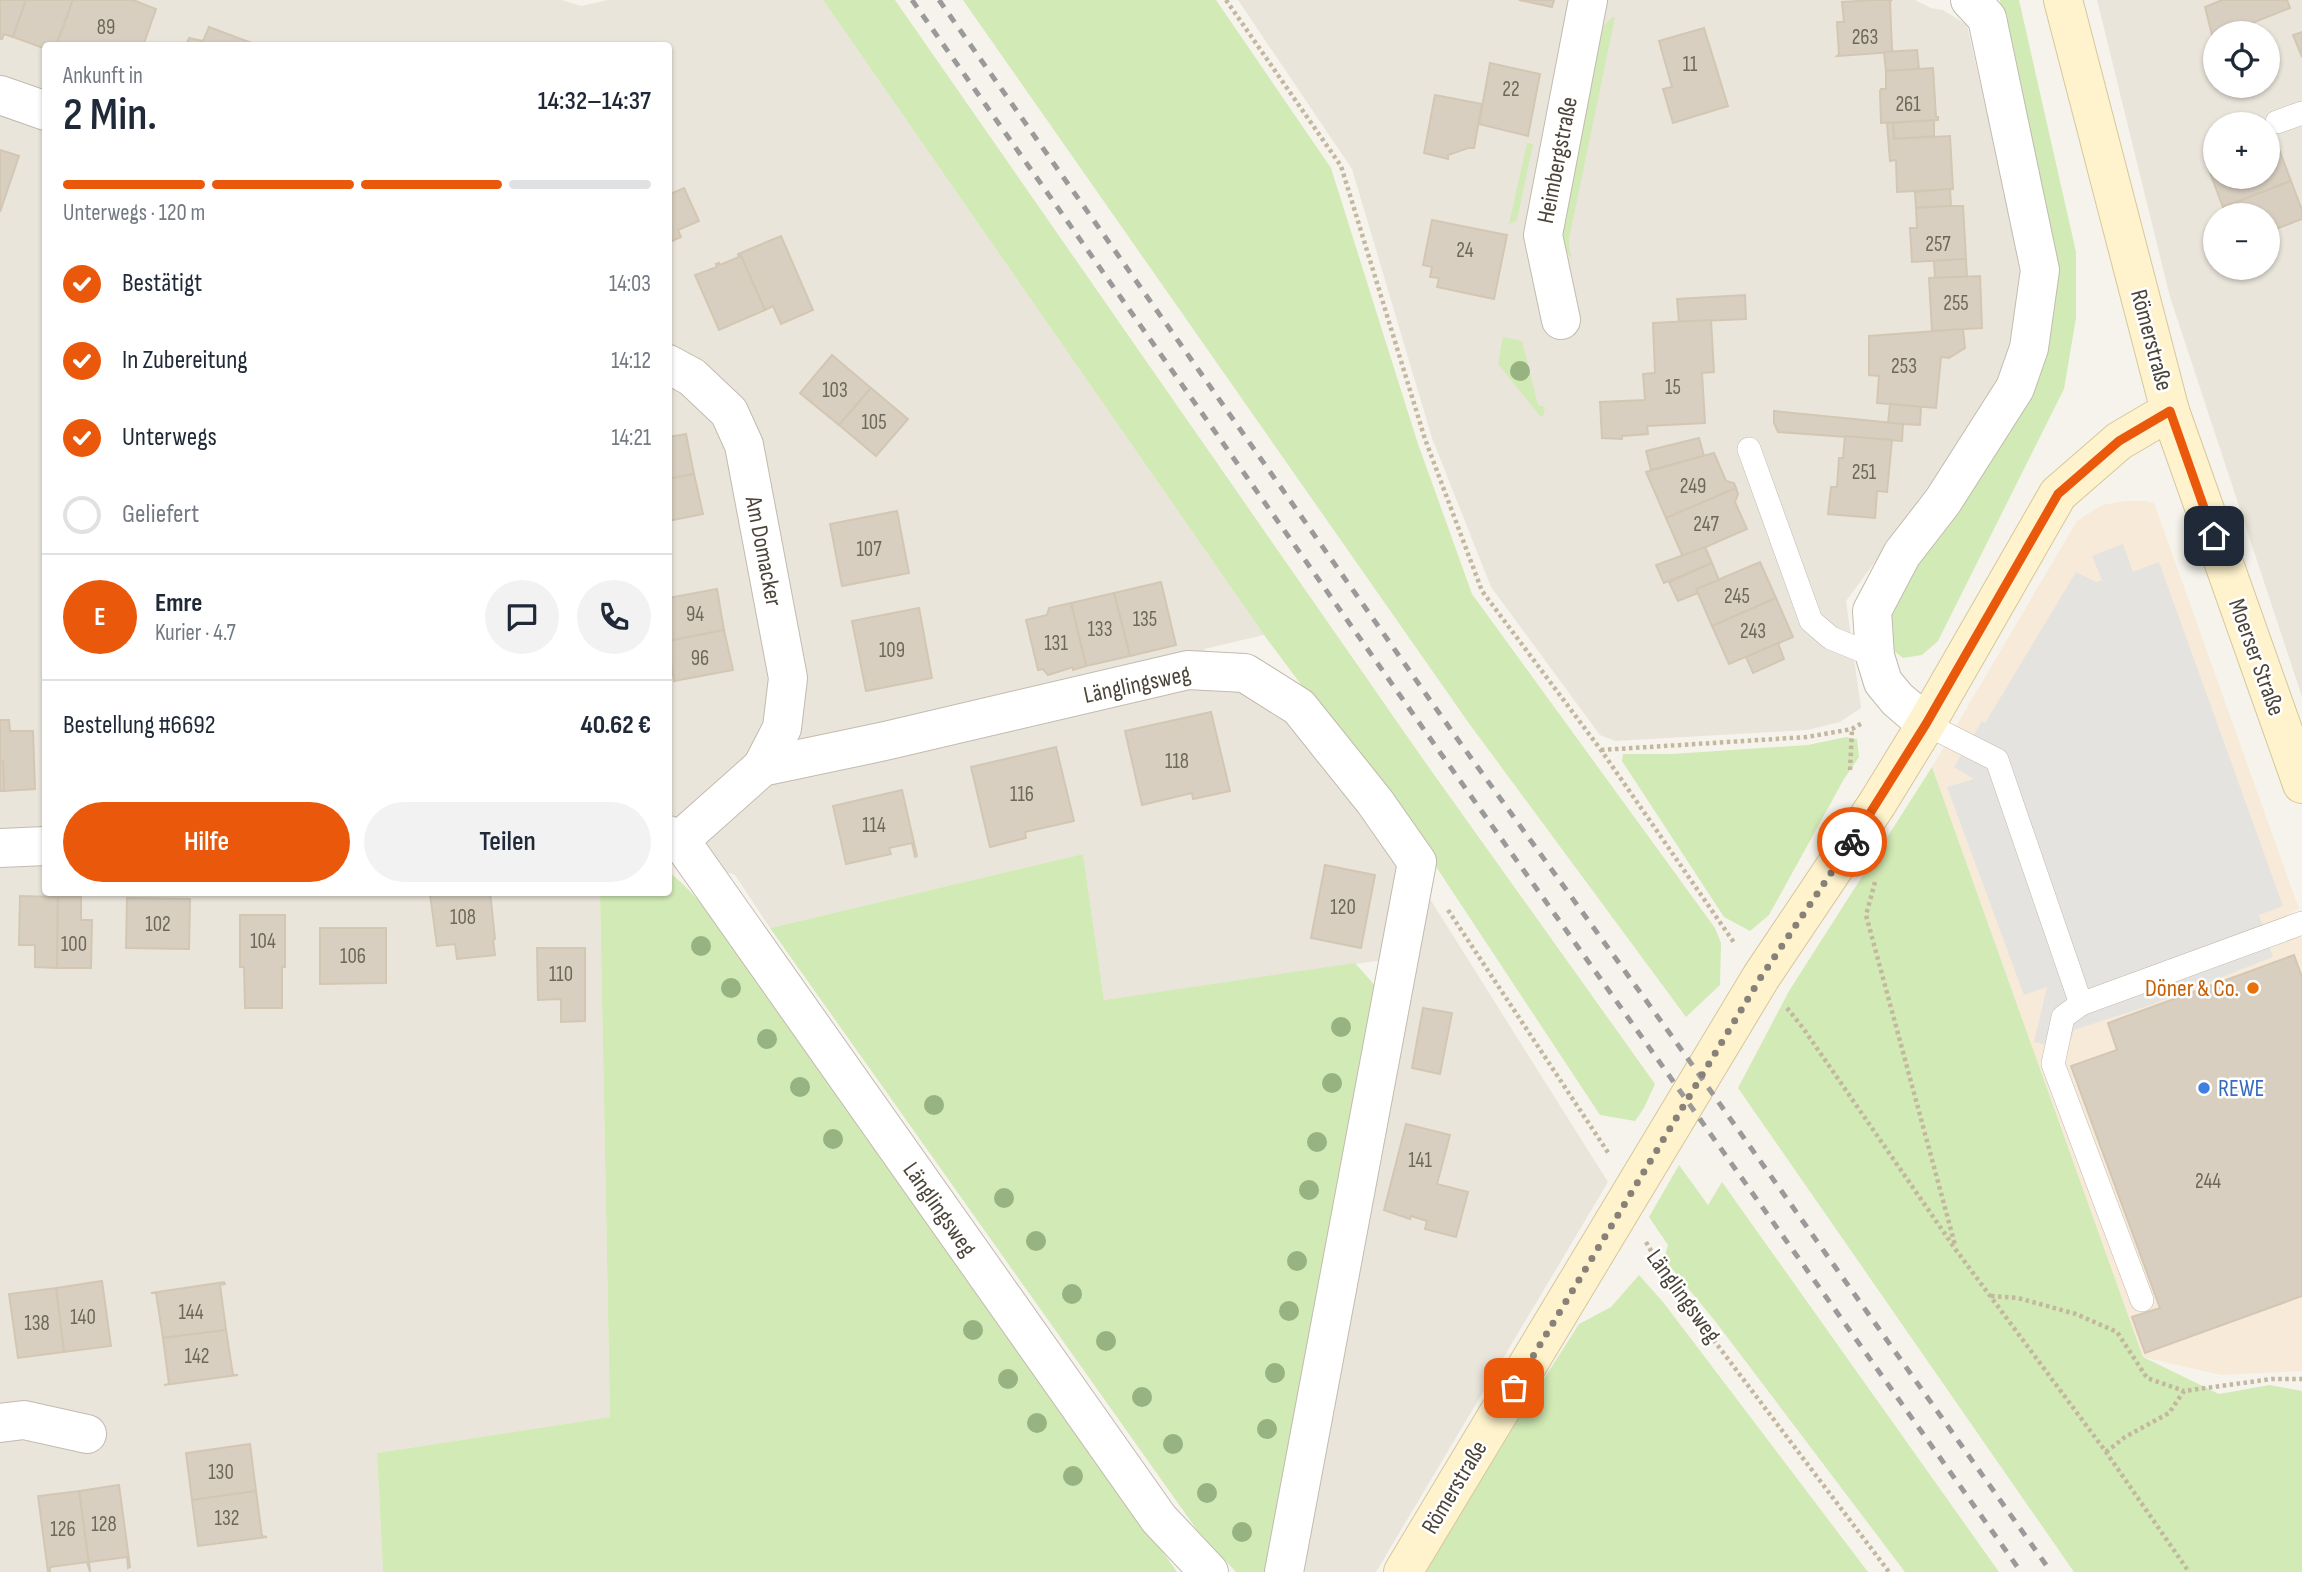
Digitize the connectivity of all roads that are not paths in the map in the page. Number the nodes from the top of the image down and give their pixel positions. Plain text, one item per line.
1 (1588, 0) edge
2 (1970, 0) edge
3 (2063, 0) edge
4 (0, 95) edge
5 (42, 110) edge
6 (2302, 113) edge
7 (2280, 121) edge
8 (1561, 320) dead end
9 (672, 366) edge
10 (2170, 411) junction
11 (1749, 449) dead end
12 (1875, 656) junction
13 (1926, 724) junction
14 (762, 767) junction
15 (2302, 784) edge
16 (674, 838) edge
17 (42, 846) edge
18 (0, 848) edge
19 (2302, 923) edge
20 (2081, 1004) junction
21 (2142, 1300) dead end
22 (0, 1423) edge
23 (87, 1434) dead end
24 (1209, 1572) edge
25 (1284, 1572) edge
26 (1403, 1572) edge

1 - 8 street, Heimbergstraße
2 - 12 street
3 - 10 street, Römerstraße
4 - 5 street
6 - 7 lane
9 - 14 street, Am Domacker
10 - 13 street, Römerstraße
10 - 15 street, Moerser Straße
11 - 12 lane
12 - 13 street
13 - 20 lane
13 - 26 street, Römerstraße
14 - 16 street, Länglingsweg
14 - 25 street, Länglingsweg
16 - 24 street, Länglingsweg
17 - 18 street
19 - 20 lane
20 - 21 lane
22 - 23 street

